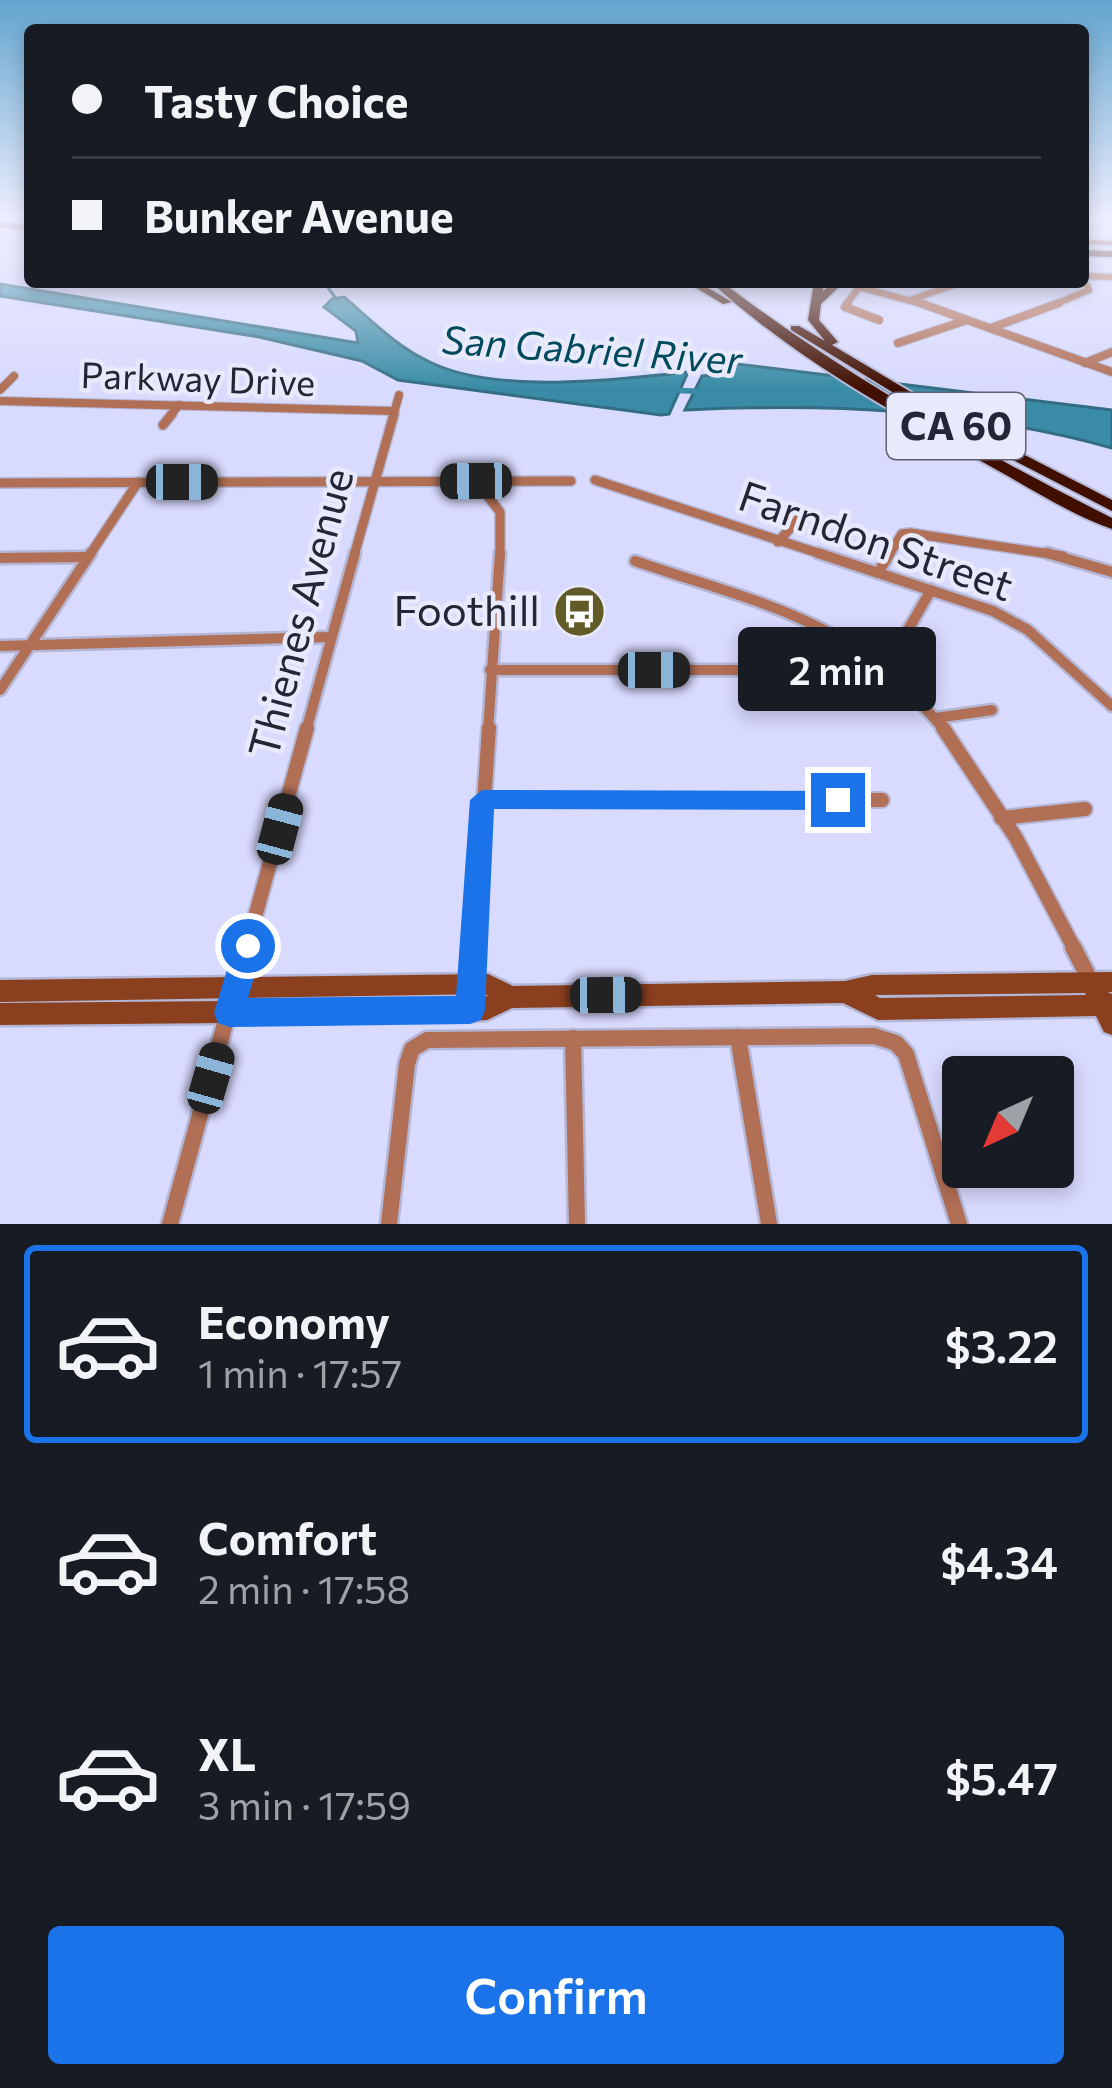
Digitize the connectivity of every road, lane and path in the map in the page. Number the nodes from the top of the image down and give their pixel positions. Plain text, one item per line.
1 (702, 288) edge
2 (724, 288) edge
3 (741, 288) edge
4 (818, 288) edge
5 (832, 288) edge
6 (858, 288) edge
7 (875, 288) edge
8 (945, 288) edge
9 (1087, 288) edge
10 (910, 300) junction
11 (813, 306) junction
12 (879, 320) dead end
13 (967, 320) junction
14 (991, 328) junction
15 (779, 332) junction
16 (898, 343) dead end
17 (1112, 352) edge
18 (1085, 363) junction
19 (858, 368) junction
20 (1112, 372) edge
21 (14, 376) dead end
22 (0, 390) edge
23 (399, 395) dead end
24 (0, 401) edge
25 (179, 405) junction
26 (394, 411) junction
27 (163, 425) dead end
28 (595, 480) dead end
29 (476, 481) junction
30 (571, 481) dead end
31 (138, 482) junction
32 (374, 482) junction
33 (0, 483) edge
34 (800, 517) dead end
35 (1109, 519) edge
36 (778, 542) junction
37 (88, 557) junction
38 (0, 558) edge
39 (635, 561) dead end
40 (1112, 572) edge
41 (878, 573) junction
42 (931, 590) junction
43 (331, 637) junction
44 (31, 644) junction
45 (0, 646) edge
46 (873, 656) junction
47 (490, 670) junction
48 (778, 670) dead end
49 (0, 690) edge
50 (1109, 700) edge
51 (992, 710) dead end
52 (936, 718) junction
53 (482, 800) junction
54 (882, 800) dead end
55 (1085, 809) dead end
56 (1001, 818) junction
57 (471, 984) junction
58 (0, 991) edge
59 (510, 997) junction
60 (1106, 1000) edge
61 (232, 1001) junction
62 (470, 1010) junction
63 (0, 1014) edge
64 (738, 1037) junction
65 (573, 1038) junction
66 (170, 1224) edge
67 (389, 1224) edge
68 (577, 1224) edge
69 (769, 1224) edge
70 (959, 1224) edge

1 - 15 highway
2 - 15 highway, CA 60
3 - 19 highway, CA 60
4 - 11 highway
5 - 11 highway
6 - 12 street
7 - 10 street
8 - 10 street
9 - 14 street
10 - 13 street
11 - 19 highway
13 - 14 street
13 - 16 street
14 - 18 street
15 - 35 highway, CA 60
17 - 18 street
18 - 20 street
19 - 35 highway, CA 60
21 - 22 street
23 - 26 street, Thienes Avenue
24 - 25 street, Parkway Drive
25 - 26 street, Parkway Drive
25 - 27 street
26 - 32 street, Thienes Avenue
28 - 36 street, Farndon Street
29 - 30 street
29 - 32 street
29 - 47 street
31 - 32 street
31 - 33 street
31 - 37 street
32 - 43 street, Thienes Avenue
34 - 36 street
36 - 41 street, Farndon Street
37 - 38 street
37 - 44 street
39 - 46 street
40 - 41 street
41 - 42 street, Farndon Street
42 - 46 street
42 - 50 street, Farndon Street
43 - 44 street
43 - 61 street, Thienes Avenue
44 - 45 street
44 - 49 street
46 - 52 street
47 - 48 street
47 - 53 street
51 - 52 street
52 - 56 street
53 - 54 street
53 - 57 street
55 - 56 street
56 - 60 street
57 - 59 main road
57 - 61 main road
57 - 62 street
58 - 61 main road
59 - 60 main road
59 - 62 main road
61 - 62 main road
61 - 63 main road
61 - 66 street, Thienes Avenue
64 - 65 street
64 - 69 street
64 - 70 street
65 - 67 street
65 - 68 street

